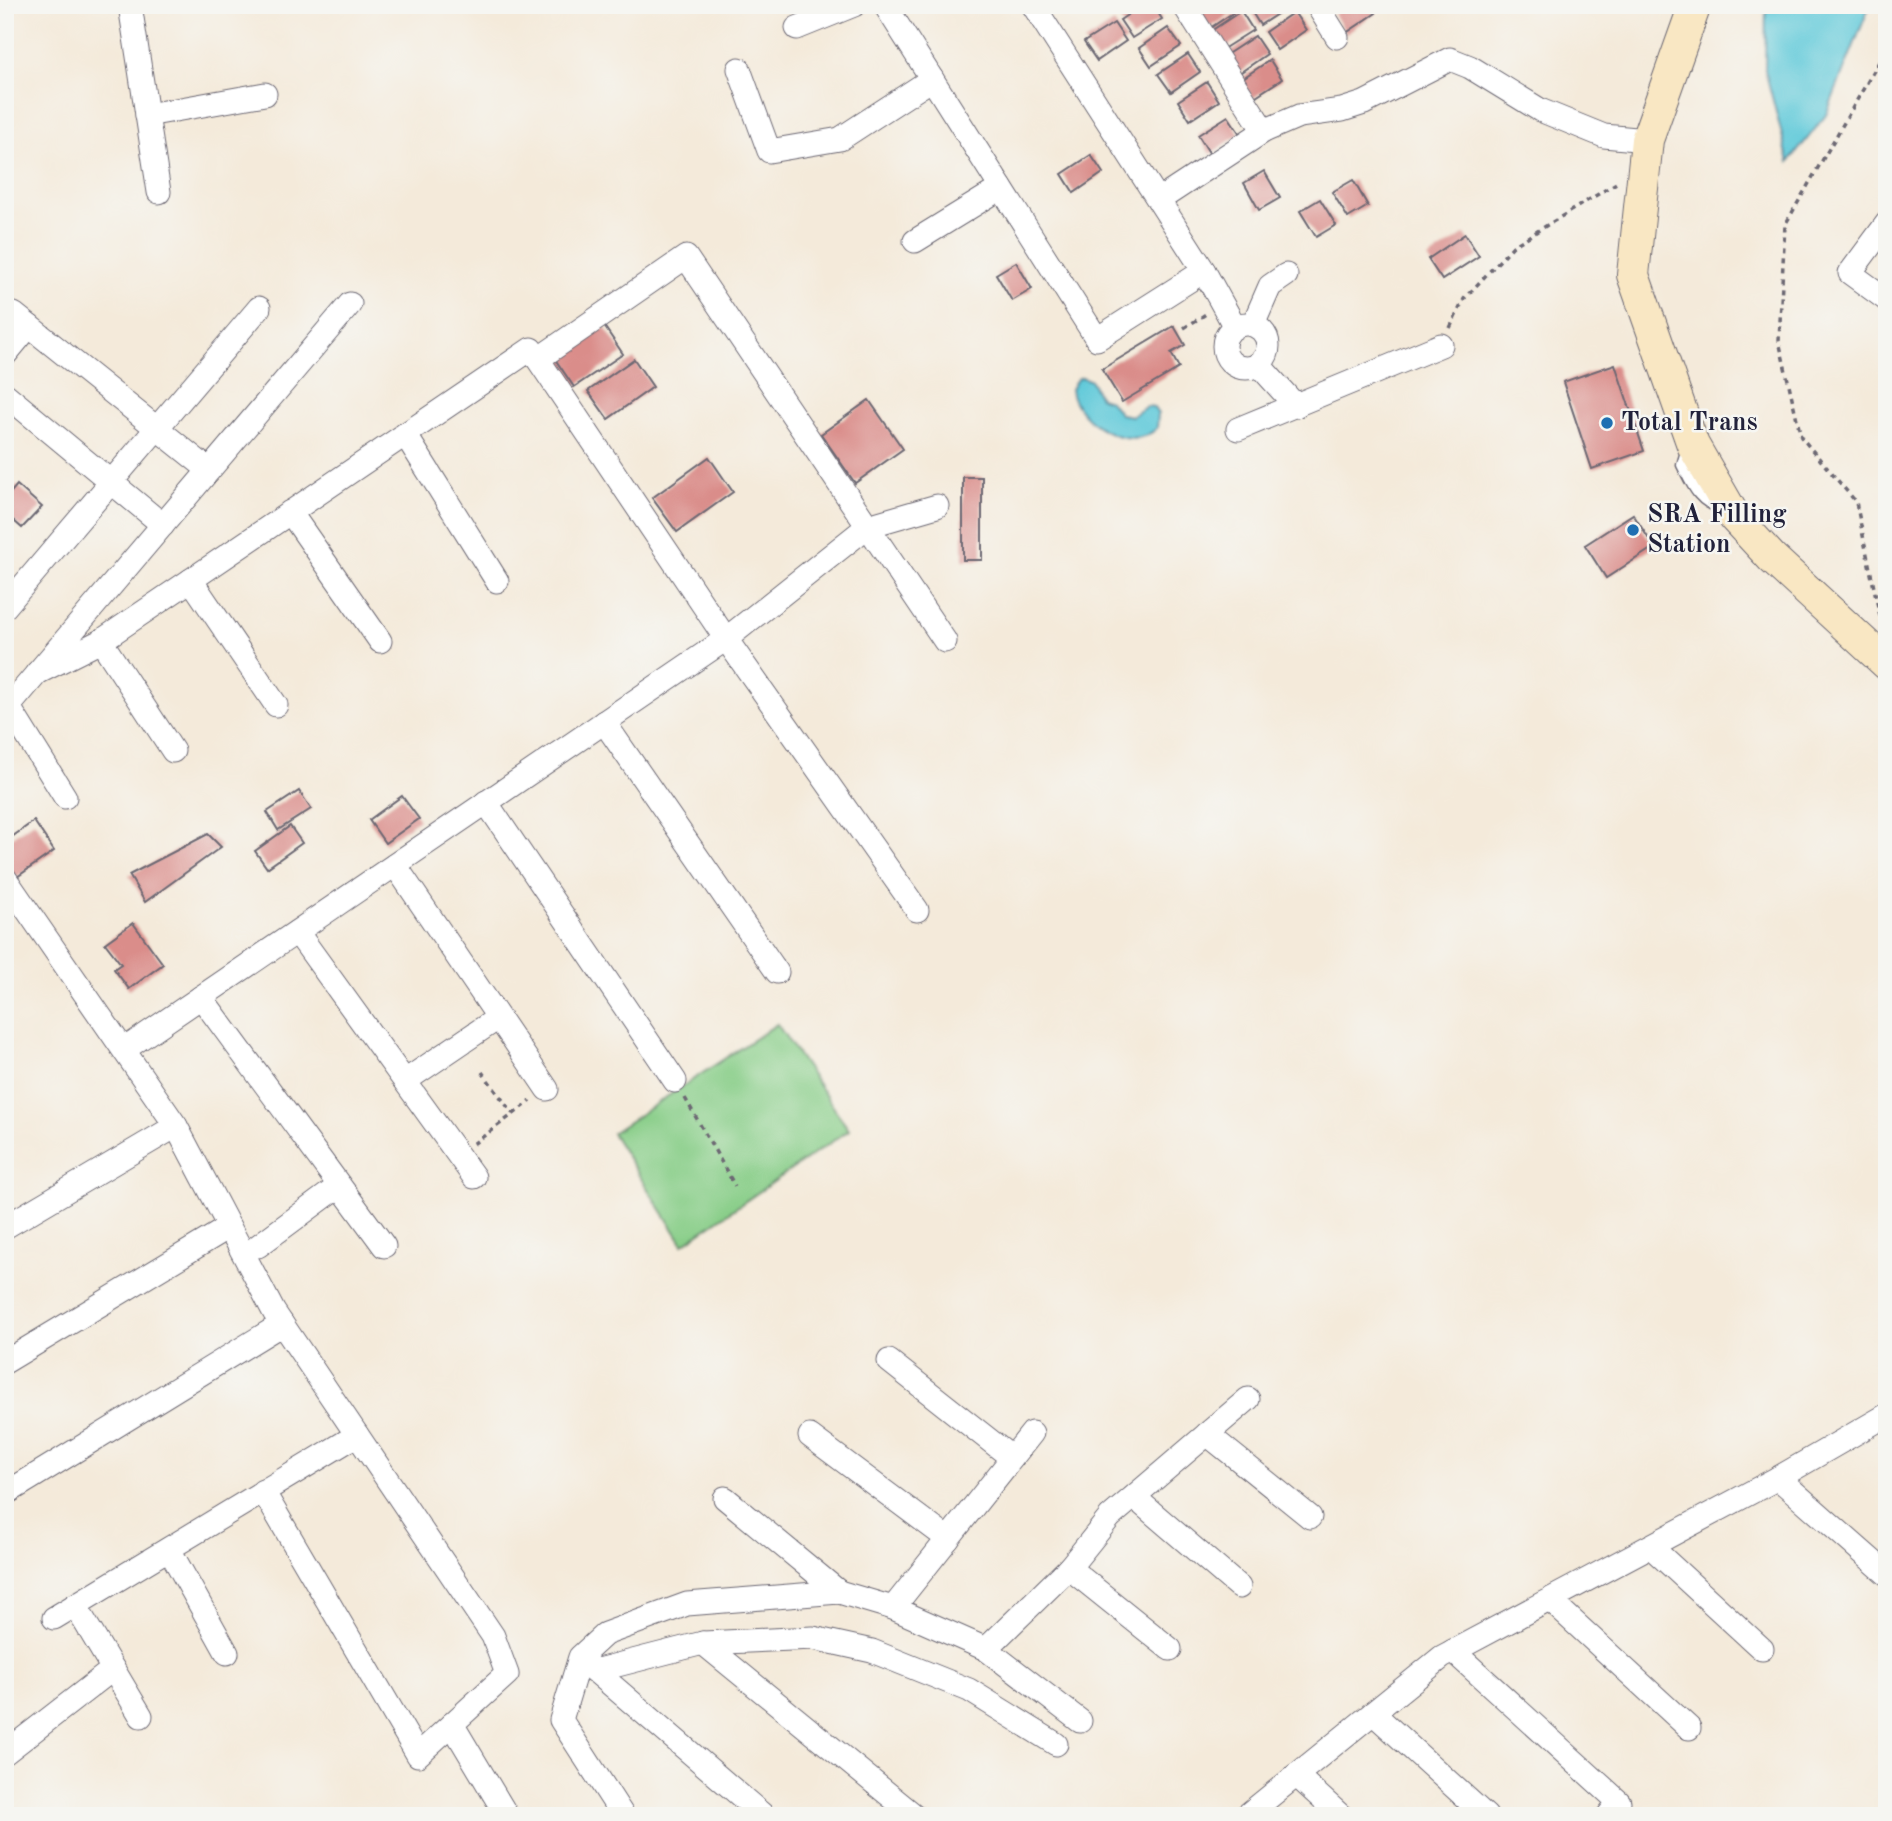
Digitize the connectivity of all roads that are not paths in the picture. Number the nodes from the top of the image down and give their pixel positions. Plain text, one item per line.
1 (130, 5) edge
2 (854, 5) edge
3 (885, 5) edge
4 (1033, 5) edge
5 (1184, 5) edge
6 (1317, 5) edge
7 (1695, 5) edge
8 (797, 28) dead end
9 (1337, 37) dead end
10 (739, 69) dead end
11 (932, 79) junction
12 (265, 94) dead end
13 (147, 115) junction
14 (1265, 131) junction
15 (1645, 153) junction
16 (1001, 188) junction
17 (159, 192) dead end
18 (1159, 200) junction
19 (1887, 223) edge
20 (915, 241) dead end
21 (1204, 271) junction
22 (1286, 275) dead end
23 (1887, 300) edge
24 (349, 304) dead end
25 (259, 308) dead end
26 (1244, 326) junction
27 (1441, 345) road end
28 (5, 355) edge
29 (538, 359) junction
30 (1258, 365) junction
31 (5, 394) edge
32 (1296, 406) junction
33 (157, 428) junction
34 (1238, 429) dead end
35 (405, 434) junction
36 (209, 470) junction
37 (112, 482) junction
38 (937, 506) dead end
39 (290, 512) junction
40 (163, 525) junction
41 (868, 526) junction
42 (191, 580) junction
43 (498, 581) dead end
44 (5, 607) edge
45 (726, 639) junction
46 (101, 641) junction
47 (380, 641) dead end
48 (945, 641) dead end
49 (1887, 664) edge
50 (37, 673) junction
51 (276, 705) dead end
52 (7, 709) edge
53 (604, 722) junction
54 (173, 751) dead end
55 (65, 797) dead end
56 (486, 802) junction
57 (395, 865) junction
58 (5, 878) edge
59 (917, 910) dead end
60 (297, 932) junction
61 (777, 972) dead end
62 (201, 997) junction
63 (498, 1018) junction
64 (125, 1049) junction
65 (405, 1081) junction
66 (675, 1081) road end
67 (547, 1089) road end
68 (176, 1126) junction
69 (474, 1177) dead end
70 (339, 1186) junction
71 (5, 1227) edge
72 (229, 1227) junction
73 (258, 1246) dead end
74 (384, 1246) dead end
75 (282, 1324) junction
76 (889, 1361) dead end
77 (5, 1362) edge
78 (1248, 1399) dead end
79 (1882, 1423) edge
80 (1032, 1433) dead end
81 (1207, 1434) junction
82 (357, 1435) junction
83 (810, 1436) dead end
84 (1012, 1458) junction
85 (1778, 1478) junction
86 (264, 1491) junction
87 (5, 1494) edge
88 (1134, 1497) junction
89 (725, 1498) dead end
90 (1310, 1517) dead end
91 (948, 1539) junction
92 (1651, 1547) junction
93 (169, 1549) junction
94 (1069, 1568) junction
95 (1887, 1574) edge
96 (1240, 1587) dead end
97 (839, 1592) junction
98 (1550, 1600) junction
99 (75, 1605) junction
100 (893, 1608) junction
101 (54, 1618) dead end
102 (704, 1643) junction
103 (986, 1649) junction
104 (1170, 1649) dead end
105 (1762, 1649) dead end
106 (1454, 1651) junction
107 (227, 1653) dead end
108 (587, 1664) junction
109 (113, 1668) junction
110 (1373, 1713) junction
111 (141, 1716) dead end
112 (1080, 1721) dead end
113 (452, 1724) junction
114 (1689, 1728) dead end
115 (1056, 1744) dead end
116 (5, 1752) edge
117 (1296, 1775) junction
118 (507, 1816) edge
119 (623, 1816) edge
120 (764, 1816) edge
121 (915, 1816) edge
122 (1246, 1816) edge
123 (1341, 1816) edge
124 (1486, 1816) edge
125 (1608, 1816) edge

1 - 13 street
2 - 8 street
3 - 11 street
4 - 18 street
5 - 14 street
6 - 9 street
7 - 15 main road
10 - 11 street
11 - 16 street
12 - 13 street
13 - 17 street
14 - 15 street
14 - 18 street
15 - 49 main road
16 - 20 street
16 - 21 street
18 - 21 street
19 - 23 street
21 - 26 street
22 - 26 street
24 - 36 street
25 - 33 street
26 - 30 street
26 - 30 street
27 - 32 street
28 - 33 street
29 - 35 street
29 - 41 street
29 - 45 street
30 - 32 street
31 - 37 street
32 - 34 street
33 - 36 street
33 - 37 street
35 - 39 street
35 - 43 street
36 - 40 street
37 - 40 street
37 - 44 street
38 - 41 street
39 - 42 street
39 - 47 street
40 - 50 street
41 - 45 street
41 - 48 street
42 - 46 street
42 - 51 street
45 - 53 street
45 - 59 street
46 - 50 street
46 - 54 street
50 - 52 street
52 - 55 street
53 - 56 street
53 - 61 street
56 - 57 street
56 - 66 street
57 - 60 street
57 - 63 street
58 - 64 street
60 - 62 street
60 - 65 street
62 - 64 street
62 - 70 street
63 - 65 street
63 - 67 street
64 - 68 street
65 - 69 street
68 - 71 street
68 - 72 street
70 - 73 street
70 - 74 street
72 - 75 street
72 - 77 street
75 - 82 street
75 - 87 street
76 - 84 street
78 - 81 street
79 - 85 street
80 - 84 street
81 - 88 street
81 - 90 street
82 - 86 street
82 - 113 street
83 - 91 street
84 - 91 street
85 - 92 street
85 - 95 street
86 - 93 street
86 - 113 street
88 - 94 street
88 - 96 street
89 - 97 street
91 - 100 street
92 - 98 street
92 - 105 street
93 - 99 street
93 - 107 street
94 - 103 street
94 - 104 street
97 - 100 street
97 - 108 street
98 - 106 street
98 - 114 street
99 - 101 street
99 - 109 street
100 - 103 street
102 - 108 street
102 - 115 street
102 - 121 street
103 - 112 street
106 - 110 street
106 - 125 street
108 - 119 street
108 - 120 street
109 - 111 street
109 - 116 street
110 - 117 street
110 - 124 street
113 - 118 street
117 - 122 street
117 - 123 street

